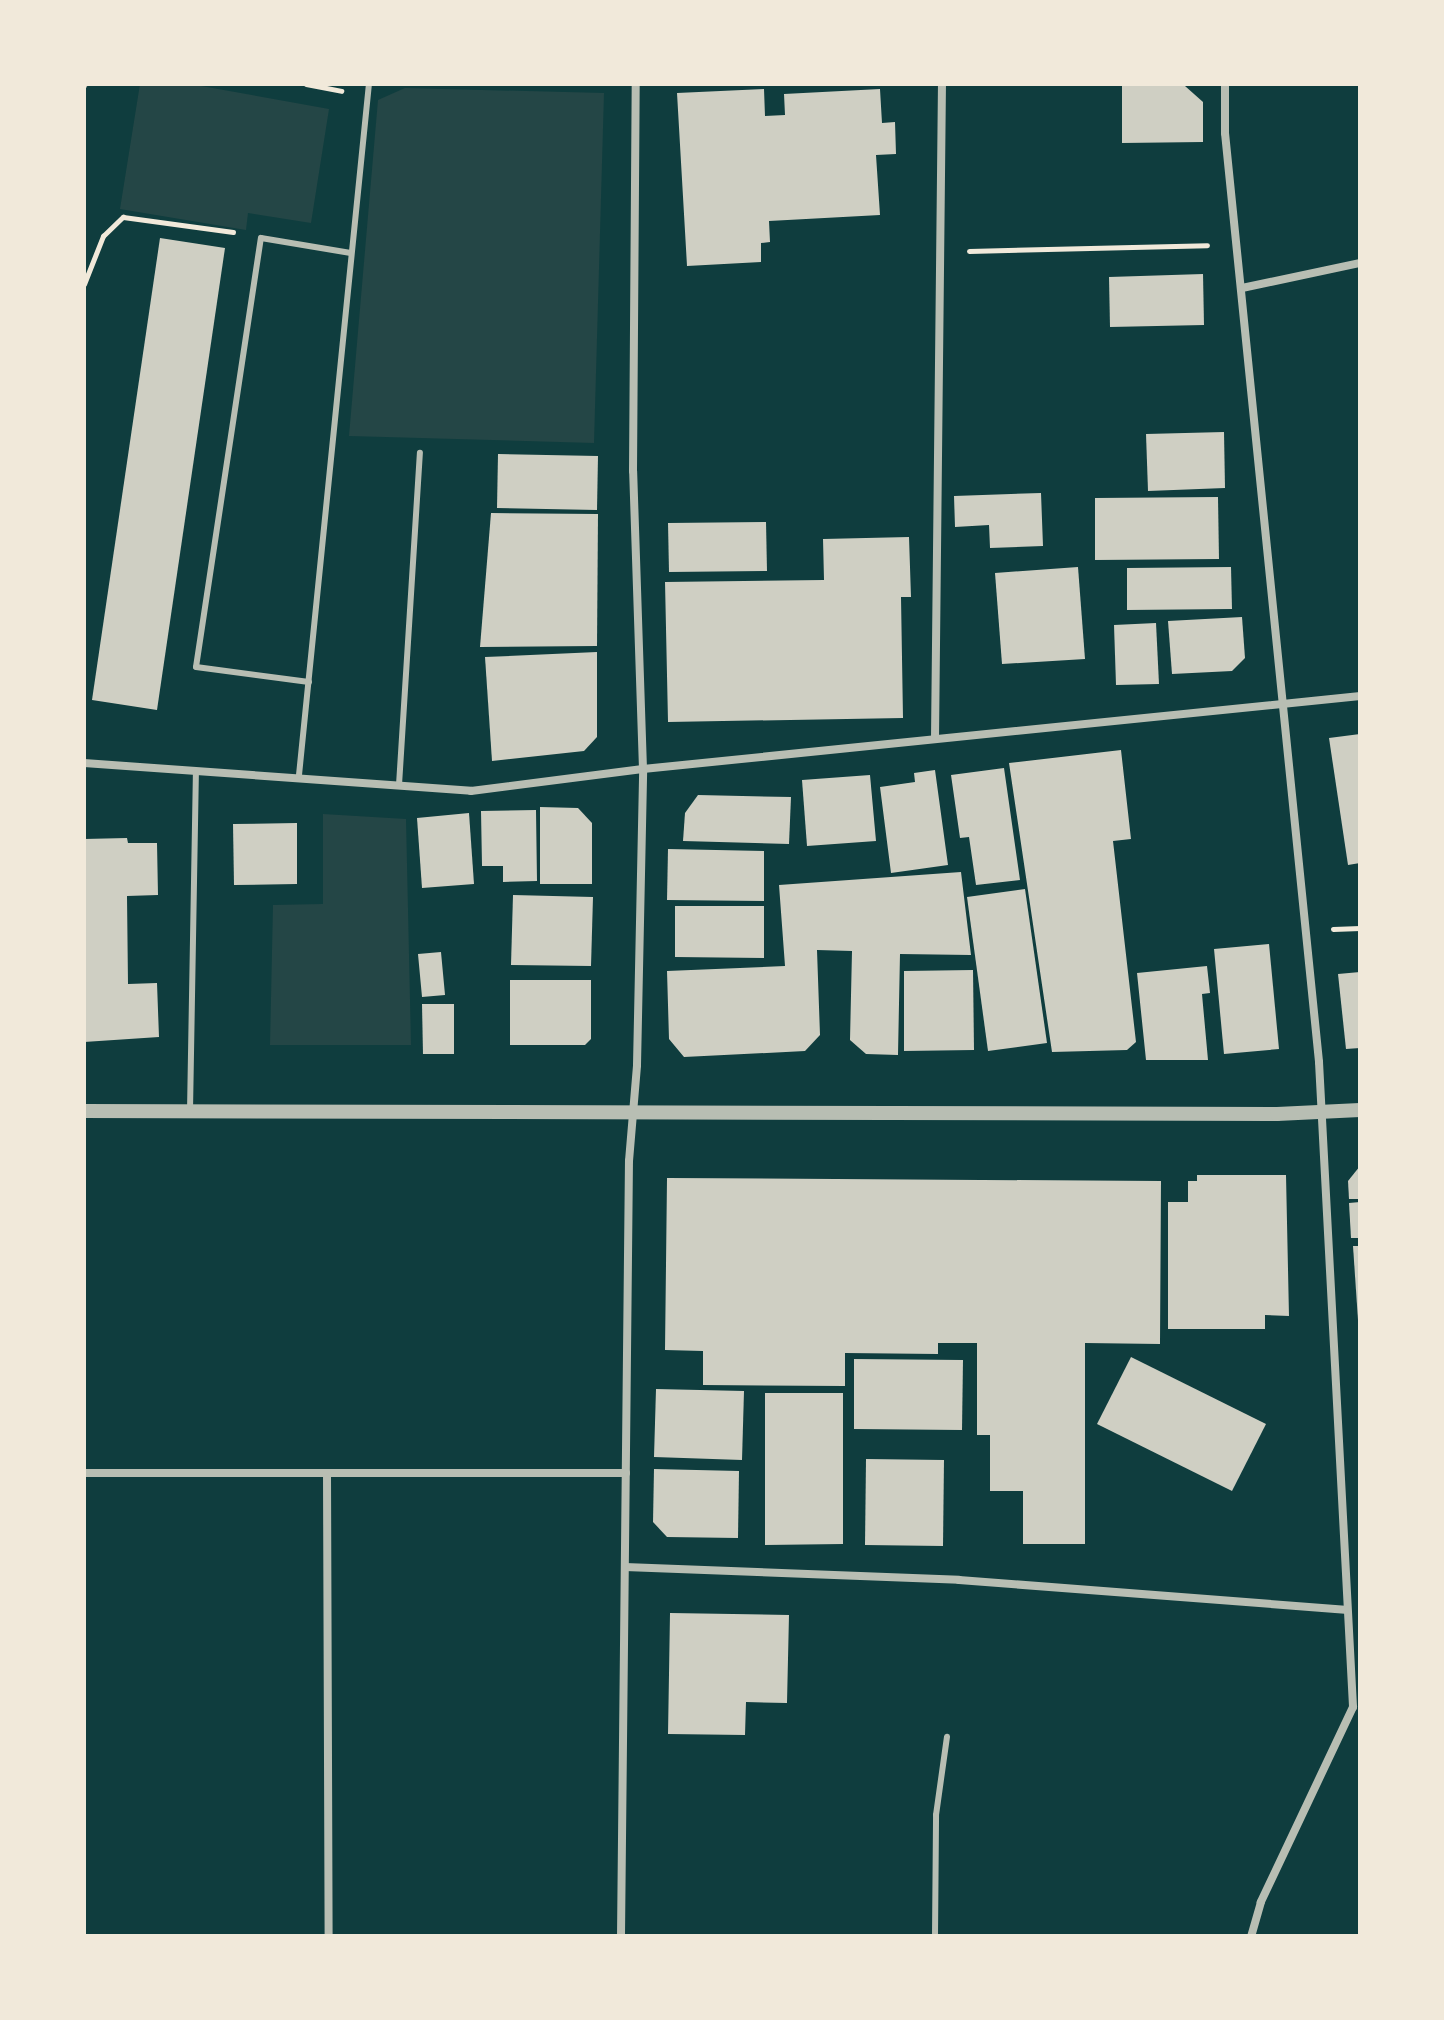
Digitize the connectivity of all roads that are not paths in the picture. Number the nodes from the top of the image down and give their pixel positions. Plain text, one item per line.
1 (369, 84) edge
2 (636, 84) edge
3 (942, 84) edge
4 (1225, 84) edge
5 (351, 253) junction
6 (1360, 263) edge
7 (1242, 288) junction
8 (420, 453) dead end
9 (309, 682) junction
10 (1360, 696) edge
11 (1283, 706) junction
12 (935, 739) junction
13 (84, 763) edge
14 (643, 769) junction
15 (196, 771) junction
16 (299, 775) junction
17 (399, 785) junction
18 (634, 1110) junction
19 (1360, 1110) edge
20 (84, 1111) edge
21 (190, 1111) junction
22 (1319, 1113) junction
23 (84, 1473) edge
24 (327, 1473) junction
25 (626, 1473) junction
26 (625, 1567) junction
27 (1345, 1610) junction
28 (947, 1737) dead end
29 (329, 1936) edge
30 (621, 1936) edge
31 (935, 1936) edge
32 (1251, 1936) edge

1 - 5 lane
2 - 14 street
3 - 12 street
4 - 7 street
5 - 9 lane
5 - 9 lane
6 - 7 street
7 - 11 street
8 - 17 lane
9 - 16 lane
10 - 11 street
11 - 12 street
11 - 22 street
12 - 14 street
13 - 15 street
14 - 17 street
14 - 18 street
15 - 16 street
15 - 21 lane
16 - 17 street
18 - 21 street
18 - 22 street
18 - 25 street
19 - 22 street
20 - 21 street
22 - 27 street
23 - 24 street
24 - 25 street
24 - 29 street
25 - 26 street
26 - 27 street
26 - 30 street
27 - 32 street
28 - 31 lane

